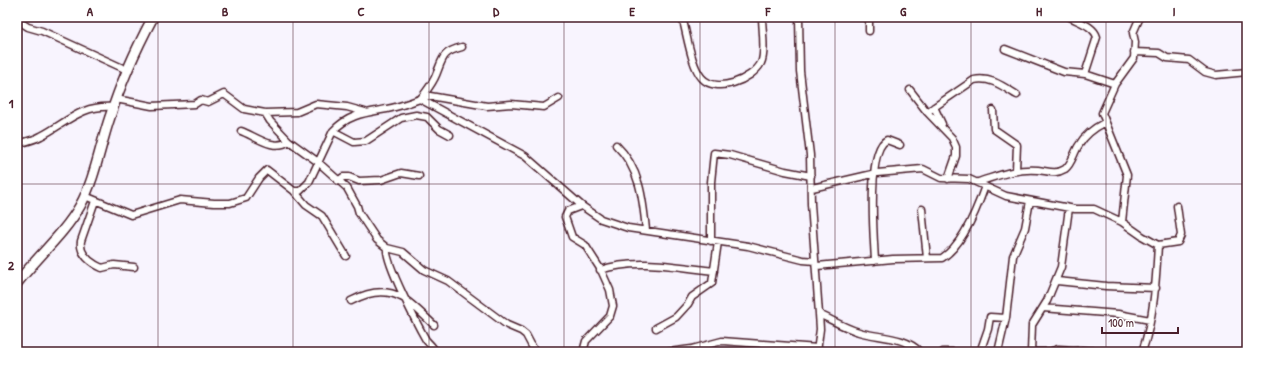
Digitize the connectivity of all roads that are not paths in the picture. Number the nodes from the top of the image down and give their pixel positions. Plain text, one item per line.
1 (153, 17) edge
2 (682, 17) edge
3 (762, 17) edge
4 (799, 17) edge
5 (869, 17) edge
6 (1070, 17) edge
7 (1140, 17) edge
8 (17, 20) edge
9 (869, 31) dead end
10 (462, 47) dead end
11 (1005, 49) dead end
12 (1134, 52) junction
13 (127, 70) junction
14 (1247, 72) edge
15 (1085, 74) junction
16 (1115, 84) junction
17 (910, 90) dead end
18 (1017, 95) dead end
19 (421, 98) junction
20 (560, 98) dead end
21 (114, 103) junction
22 (934, 107) junction
23 (993, 110) dead end
24 (365, 112) junction
25 (927, 112) junction
26 (264, 113) junction
27 (1104, 123) junction
28 (240, 131) dead end
29 (333, 131) junction
30 (947, 133) junction
31 (450, 135) dead end
32 (289, 141) junction
33 (17, 144) edge
34 (616, 145) dead end
35 (900, 145) dead end
36 (318, 162) junction
37 (1016, 170) junction
38 (873, 174) junction
39 (419, 176) dead end
40 (811, 176) junction
41 (948, 179) junction
42 (338, 181) junction
43 (978, 182) junction
44 (985, 186) junction
45 (812, 188) junction
46 (294, 191) junction
47 (85, 196) junction
48 (95, 201) junction
49 (1030, 201) junction
50 (581, 206) junction
51 (1177, 206) dead end
52 (922, 208) dead end
53 (1069, 208) junction
54 (1122, 222) junction
55 (646, 230) junction
56 (711, 241) junction
57 (718, 242) junction
58 (1158, 245) junction
59 (387, 248) junction
60 (346, 256) dead end
61 (927, 258) junction
62 (875, 261) junction
63 (816, 263) junction
64 (134, 267) dead end
65 (600, 270) junction
66 (714, 271) junction
67 (1057, 281) junction
68 (17, 283) edge
69 (1156, 288) junction
70 (351, 301) dead end
71 (406, 301) junction
72 (1043, 308) junction
73 (819, 314) junction
74 (1006, 318) junction
75 (1150, 320) junction
76 (434, 325) dead end
77 (656, 328) dead end
78 (818, 350) edge
79 (435, 352) edge
80 (536, 352) edge
81 (583, 352) edge
82 (669, 352) edge
83 (920, 352) edge
84 (943, 352) edge
85 (952, 352) edge
86 (980, 352) edge
87 (998, 352) edge
88 (1031, 352) edge
89 (1048, 352) edge
90 (1117, 352) edge
91 (1142, 352) edge

1 - 13 street
2 - 3 street
4 - 40 street
5 - 9 street
6 - 15 street
7 - 12 street
8 - 13 street
10 - 19 street
11 - 15 street
12 - 14 street
12 - 16 street
13 - 21 street
15 - 16 street
16 - 27 street
17 - 25 street
18 - 22 street
19 - 20 street
19 - 24 street
19 - 50 street
21 - 26 street
21 - 33 street
21 - 47 street
22 - 25 street
22 - 30 street
23 - 37 street
24 - 26 street
24 - 29 street
25 - 30 street
26 - 32 street
27 - 37 street
27 - 54 street
28 - 32 street
29 - 31 street
29 - 36 street
30 - 41 street
32 - 36 street
34 - 55 street
35 - 38 street
36 - 42 street
36 - 46 street
37 - 43 street
38 - 41 street
38 - 45 street
38 - 62 street
39 - 42 street
40 - 45 street
40 - 56 street
41 - 43 street
42 - 59 street
43 - 44 street
44 - 49 street
44 - 61 street
45 - 63 street
46 - 48 street
46 - 60 street
47 - 48 street
47 - 68 street
48 - 64 street
49 - 53 street
49 - 74 street
50 - 55 street
50 - 65 street
51 - 58 street
52 - 61 street
53 - 54 street
53 - 67 street
54 - 58 street
55 - 56 street
56 - 57 street
57 - 63 street
57 - 66 street
58 - 69 street
59 - 71 street
59 - 80 street
61 - 62 street
62 - 63 street
63 - 73 street
65 - 66 street
65 - 81 street
66 - 77 street
67 - 69 street
67 - 72 street
69 - 75 street
70 - 71 street
71 - 76 street
71 - 79 street
72 - 75 street
72 - 88 street
73 - 78 street
73 - 83 street
74 - 86 street
74 - 87 street
75 - 91 street
78 - 82 street
84 - 85 street
88 - 89 street
89 - 90 street

